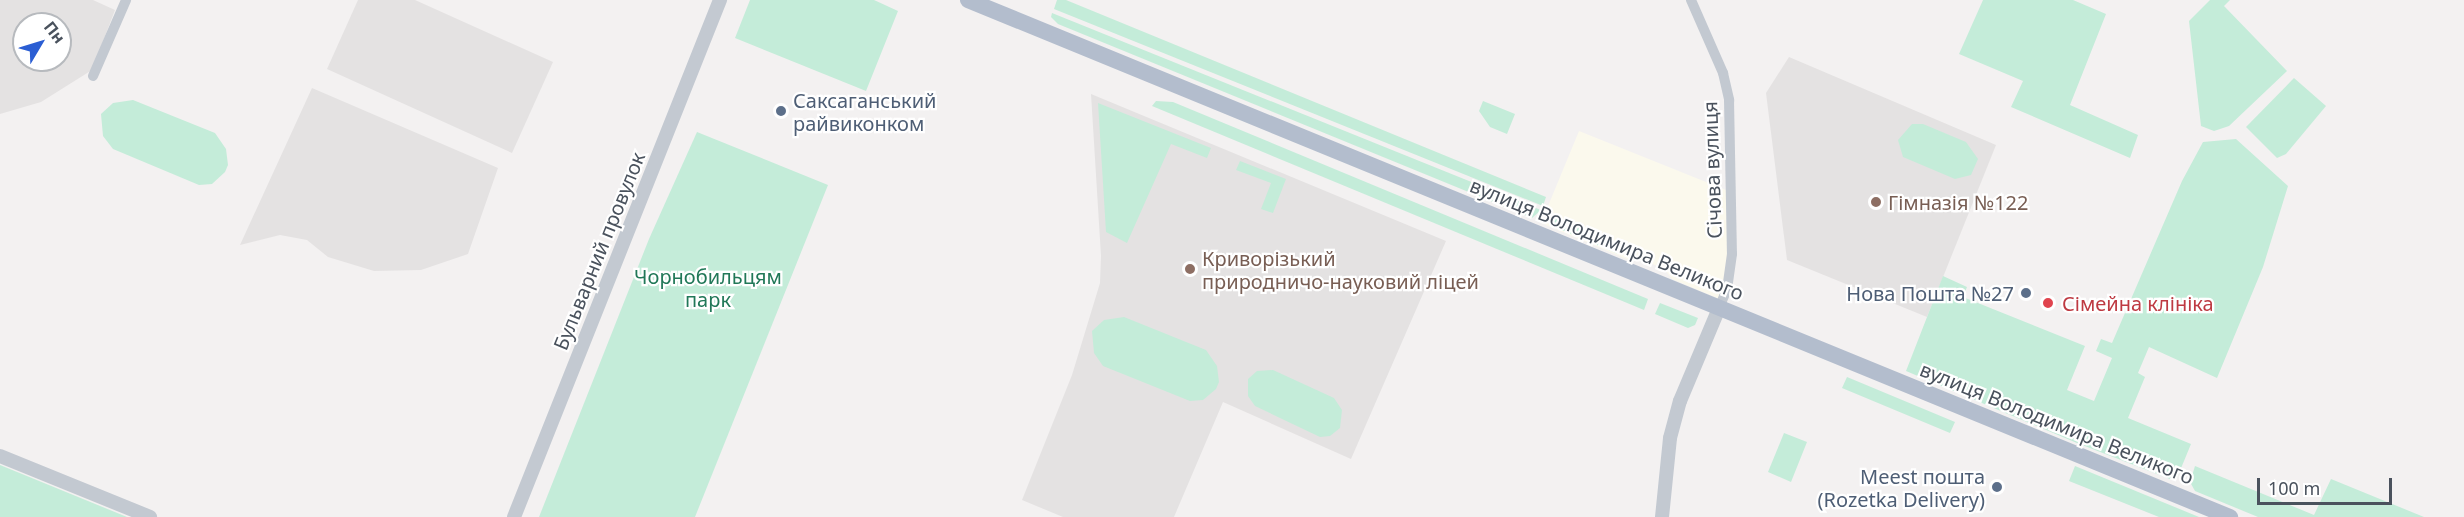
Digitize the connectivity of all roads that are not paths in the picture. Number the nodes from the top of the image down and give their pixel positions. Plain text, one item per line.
1 (126, 0) edge
2 (720, 0) edge
3 (968, 0) edge
4 (1691, 0) edge
5 (93, 76) dead end
6 (1719, 308) junction
7 (0, 456) edge
8 (150, 517) edge
9 (514, 517) edge
10 (1662, 517) edge
11 (2230, 517) edge

1 - 5 street
2 - 9 street, Бульварний провулок
3 - 6 main road, вулиця Володимира Великого
4 - 6 street, Січова вулиця
6 - 10 street
6 - 11 main road, вулиця Володимира Великого
7 - 8 street

